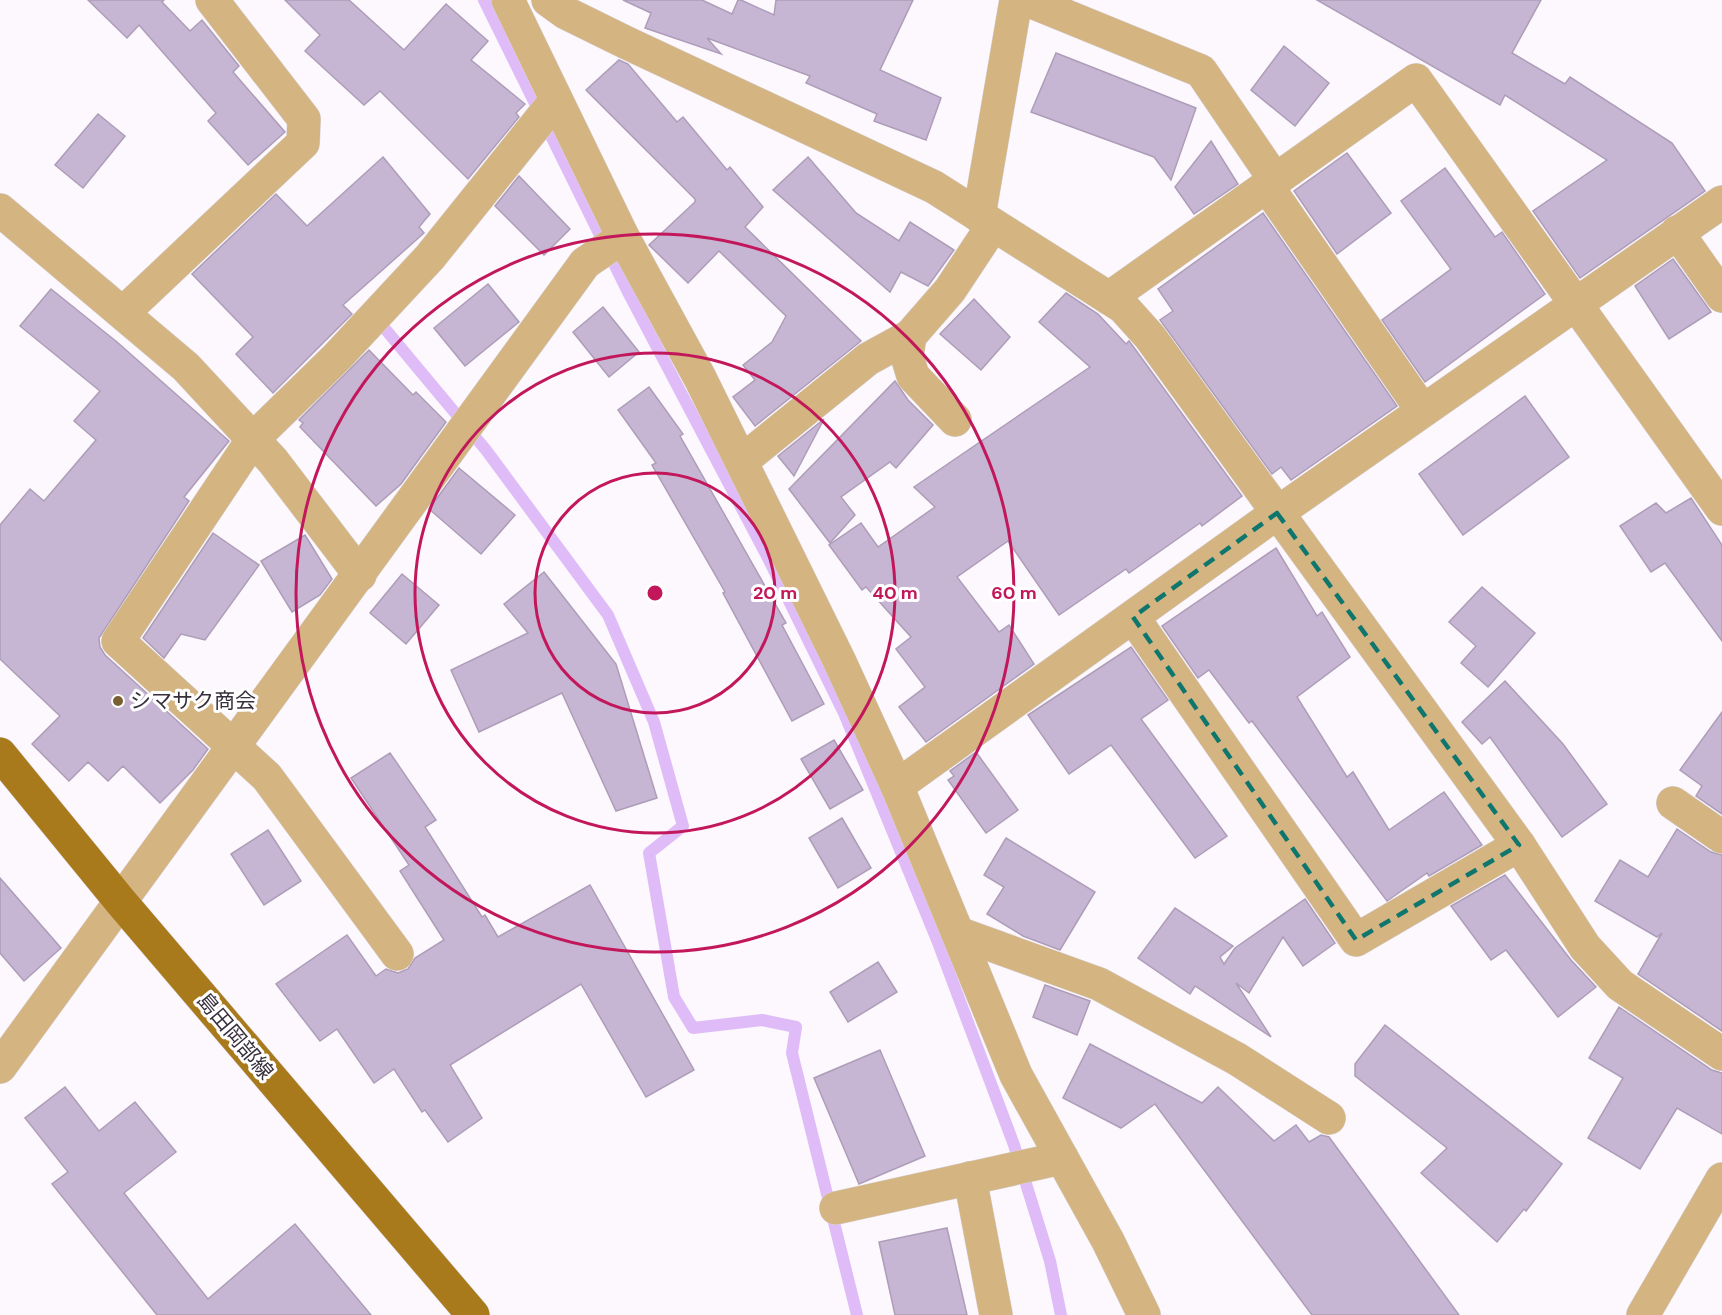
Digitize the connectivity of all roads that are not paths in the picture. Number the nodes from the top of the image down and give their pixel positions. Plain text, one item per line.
1 (212, 0) edge
2 (508, 0) edge
3 (548, 0) edge
4 (1016, 0) edge
5 (1026, 0) edge
6 (556, 100) junction
7 (1271, 183) junction
8 (1722, 202) edge
9 (0, 210) edge
10 (986, 220) junction
11 (1677, 232) junction
12 (623, 237) junction
13 (1722, 296) edge
14 (1109, 298) junction
15 (1575, 303) junction
16 (123, 313) junction
17 (910, 336) junction
18 (1422, 410) junction
19 (955, 420) dead end
20 (253, 439) junction
21 (742, 461) junction
22 (1722, 509) edge
23 (1277, 513) junction
24 (360, 575) junction
25 (1133, 616) junction
26 (235, 746) junction
27 (0, 754) edge
28 (897, 786) junction
29 (1673, 803) dead end
30 (1722, 837) edge
31 (1519, 845) junction
32 (121, 902) junction
33 (958, 933) junction
34 (397, 954) dead end
35 (1722, 1054) edge
36 (0, 1067) edge
37 (1329, 1118) dead end
38 (1062, 1158) junction
39 (970, 1178) junction
40 (1722, 1179) edge
41 (836, 1208) dead end
42 (1713, 1214) edge
43 (473, 1315) edge
44 (996, 1315) edge
45 (1144, 1315) edge
46 (1643, 1315) edge

1 - 16 street
2 - 6 street
3 - 10 street
4 - 10 street
5 - 7 street
6 - 12 street
6 - 20 street
7 - 14 street
7 - 15 street
7 - 18 street
8 - 11 street
9 - 16 street
10 - 14 street
10 - 17 street
11 - 13 street
11 - 15 street
12 - 21 street
12 - 24 street
14 - 23 street
15 - 18 street
15 - 22 street
16 - 20 street
17 - 19 street
17 - 21 street
18 - 23 street
20 - 24 street
20 - 26 street
21 - 28 street
23 - 25 street
23 - 31 street
24 - 26 street
25 - 28 street
25 - 31 street
26 - 32 street
26 - 34 street
27 - 32 main road, 島田岡部線
28 - 33 street
29 - 30 street
31 - 35 street
32 - 36 street
32 - 43 main road, 島田岡部線
33 - 37 street
33 - 38 street
38 - 39 street
38 - 45 street
39 - 41 street
39 - 44 street
40 - 42 street
42 - 46 street

